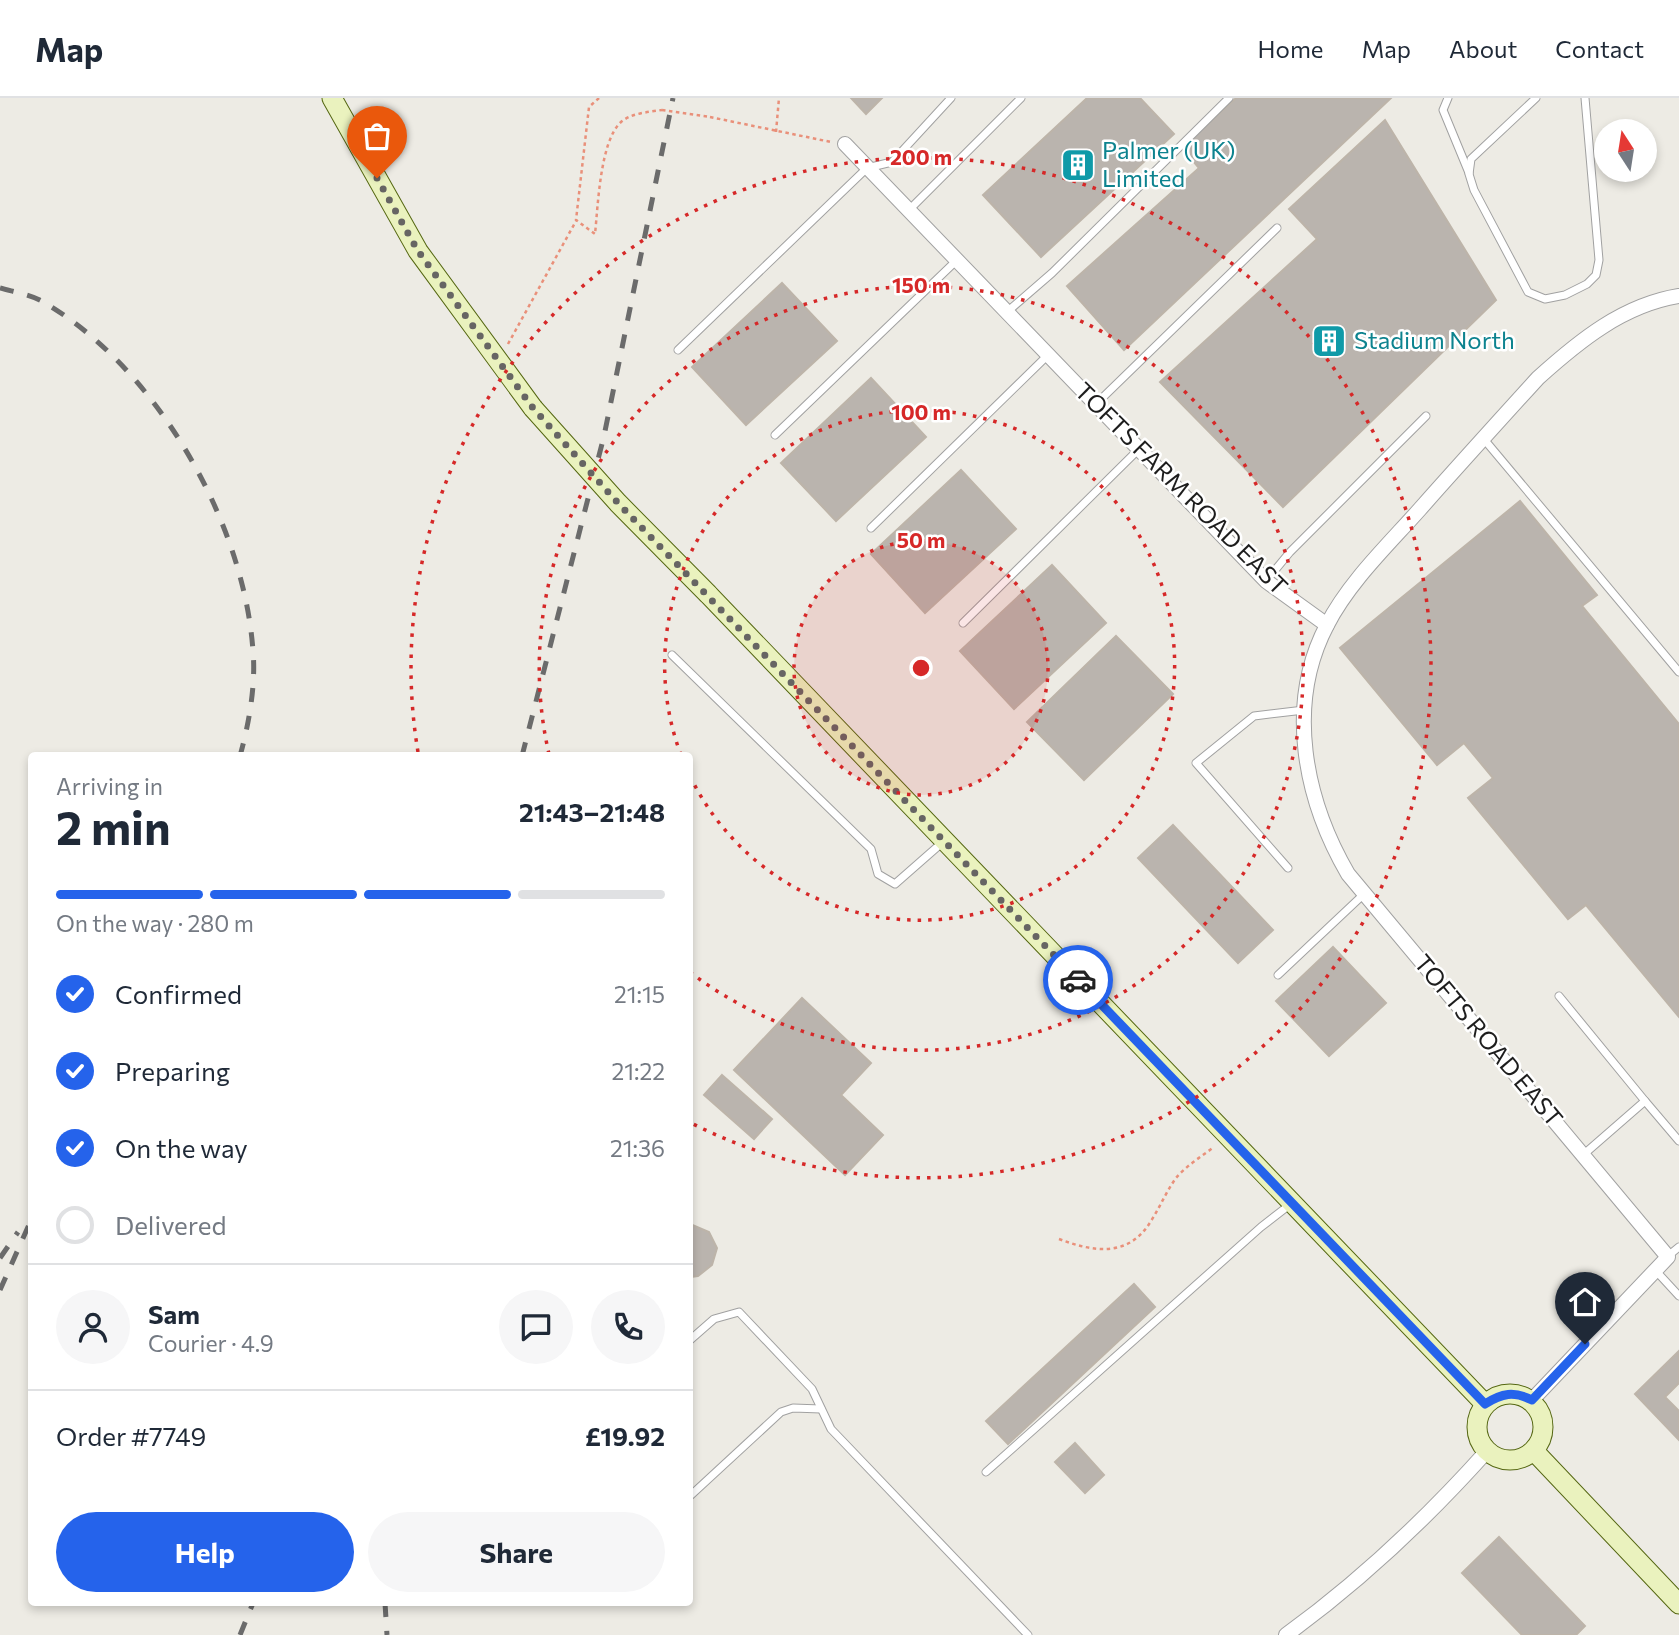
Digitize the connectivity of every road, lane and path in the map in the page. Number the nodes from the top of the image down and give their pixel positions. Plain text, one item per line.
1 (599, 98) edge
2 (779, 98) edge
3 (951, 98) edge
4 (1021, 98) edge
5 (1229, 98) edge
6 (1448, 98) edge
7 (1536, 98) edge
8 (1585, 98) edge
9 (339, 100) edge
10 (776, 132) junction
11 (845, 144) joint
12 (867, 168) junction
13 (1469, 174) junction
14 (908, 211) junction
15 (576, 220) junction
16 (1277, 228) dead end
17 (957, 260) junction
18 (1679, 296) edge
19 (1007, 312) junction
20 (678, 350) dead end
21 (1048, 355) junction
22 (498, 362) junction
23 (1095, 404) junction
24 (1426, 416) dead end
25 (775, 435) dead end
26 (1483, 438) junction
27 (1139, 449) junction
28 (871, 528) dead end
29 (1266, 582) junction
30 (964, 623) dead end
31 (1327, 625) junction
32 (672, 655) dead end
33 (1679, 672) edge
34 (1304, 710) junction
35 (944, 841) junction
36 (1288, 868) dead end
37 (1365, 894) junction
38 (1278, 975) dead end
39 (1559, 996) dead end
40 (1645, 1101) junction
41 (1228, 1136) junction
42 (1679, 1141) edge
43 (1583, 1155) junction
44 (1292, 1203) junction
45 (1059, 1239) dead end
46 (1673, 1252) edge
47 (1655, 1270) junction
48 (1679, 1296) edge
49 (693, 1337) edge
50 (1532, 1400) junction
51 (1485, 1404) junction
52 (821, 1409) junction
53 (1487, 1451) junction
54 (1534, 1451) junction
55 (986, 1472) dead end
56 (693, 1493) edge
57 (1679, 1604) edge
58 (1028, 1635) edge
59 (1286, 1635) edge

1 - 15 path
2 - 10 path
3 - 12 lane
4 - 14 lane
5 - 19 lane
6 - 13 lane
7 - 13 lane
8 - 13 lane
9 - 22 main road
10 - 11 path
10 - 15 path, bridge
11 - 12 street, TOFTS FARM ROAD EAST
12 - 14 street, TOFTS FARM ROAD EAST
12 - 20 lane
14 - 17 street, TOFTS FARM ROAD EAST
15 - 22 path
16 - 23 lane
17 - 19 street, TOFTS FARM ROAD EAST
17 - 25 lane
18 - 26 street
19 - 21 street, TOFTS FARM ROAD EAST
21 - 23 street, TOFTS FARM ROAD EAST
21 - 28 lane
22 - 35 main road, bridge
23 - 27 street, TOFTS FARM ROAD EAST
24 - 29 lane
26 - 31 street
26 - 33 lane
27 - 29 street, TOFTS FARM ROAD EAST
27 - 30 lane
29 - 31 street, TOFTS FARM ROAD EAST
31 - 34 street, TOFTS ROAD EAST
32 - 35 lane
34 - 36 lane
34 - 37 street, TOFTS ROAD EAST
35 - 41 main road
37 - 38 lane
37 - 43 street, TOFTS ROAD EAST
39 - 40 lane
40 - 42 lane
40 - 43 lane
41 - 44 main road
41 - 45 path
43 - 46 street, TOFTS ROAD EAST
44 - 51 main road
44 - 55 lane
46 - 47 street, TOFTS ROAD EAST
47 - 48 lane
47 - 50 street, TOFTS ROAD EAST
49 - 52 lane
50 - 51 main road
50 - 54 main road
51 - 53 main road
52 - 56 lane
52 - 58 lane
53 - 54 main road
53 - 59 street
54 - 57 main road

